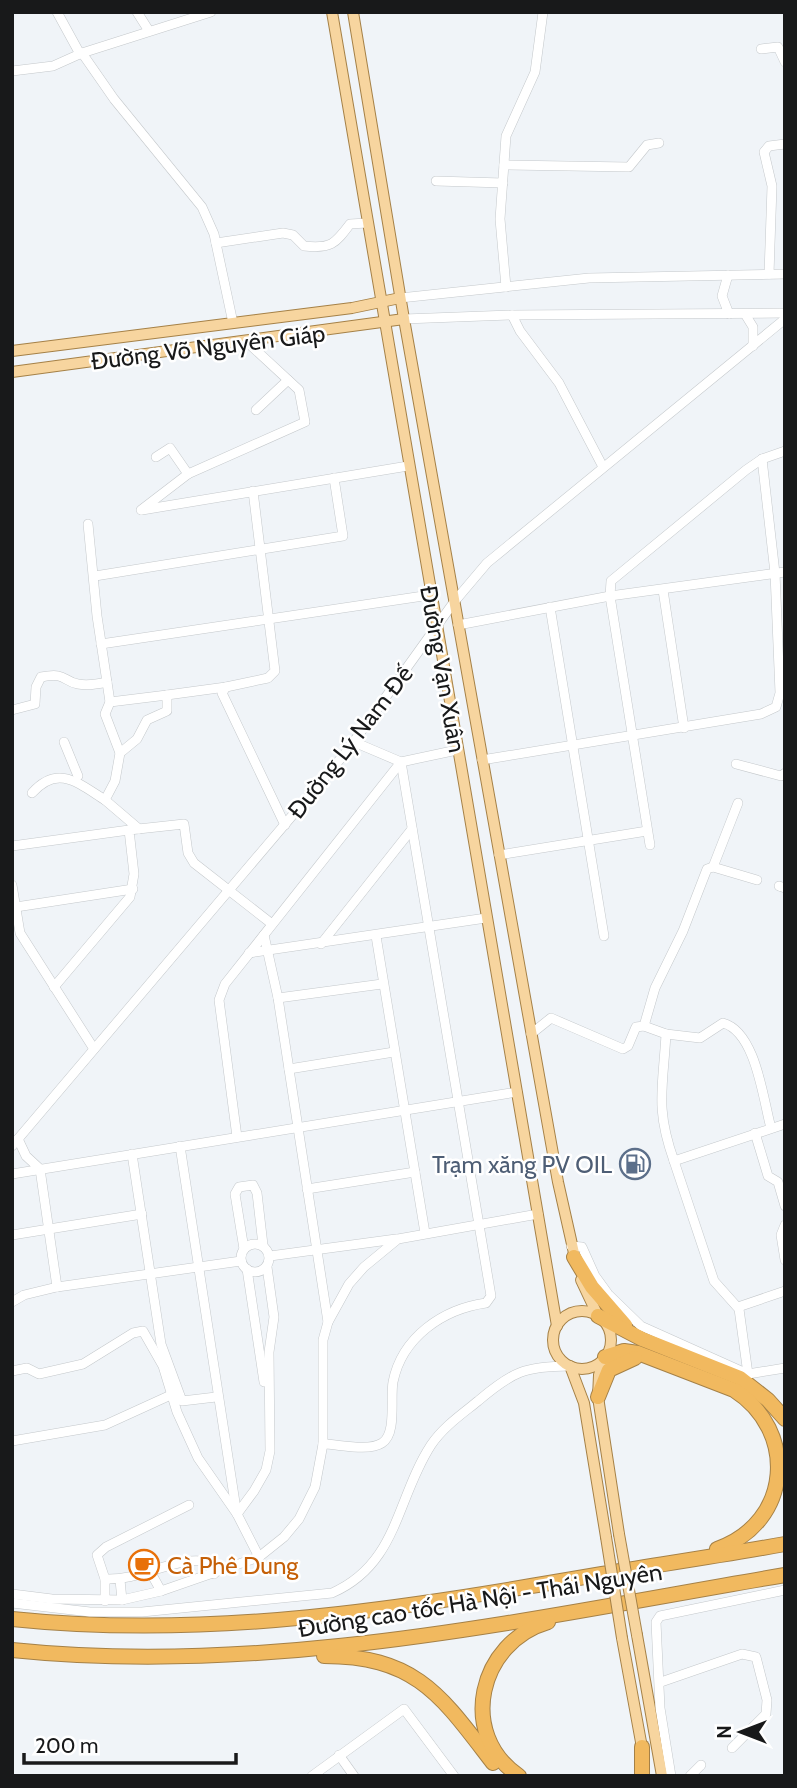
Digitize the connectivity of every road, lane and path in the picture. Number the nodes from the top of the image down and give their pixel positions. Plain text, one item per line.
1 (57, 12) edge
2 (136, 12) edge
3 (211, 12) edge
4 (332, 12) edge
5 (353, 12) edge
6 (543, 12) edge
7 (149, 31) junction
8 (761, 49) dead end
9 (81, 54) junction
10 (785, 62) edge
11 (12, 71) edge
12 (659, 143) dead end
13 (785, 144) edge
14 (504, 165) junction
15 (436, 181) dead end
16 (503, 183) junction
17 (367, 223) junction
18 (216, 243) junction
19 (769, 274) junction
20 (785, 274) edge
21 (728, 275) junction
22 (506, 287) junction
23 (400, 298) junction
24 (381, 302) junction
25 (785, 313) edge
26 (729, 314) junction
27 (745, 314) junction
28 (512, 315) junction
29 (404, 319) junction
30 (233, 323) junction
31 (384, 323) junction
32 (783, 324) edge
33 (220, 325) junction
34 (247, 342) junction
35 (222, 344) junction
36 (753, 346) junction
37 (12, 351) edge
38 (12, 372) edge
39 (288, 380) junction
40 (256, 410) dead end
41 (785, 451) edge
42 (156, 457) dead end
43 (762, 459) junction
44 (408, 466) junction
45 (603, 467) junction
46 (188, 474) junction
47 (334, 478) junction
48 (253, 491) junction
49 (88, 524) dead end
50 (262, 548) junction
51 (780, 572) edge
52 (95, 576) junction
53 (663, 590) junction
54 (430, 595) junction
55 (610, 596) junction
56 (454, 602) junction
57 (550, 607) junction
58 (269, 618) junction
59 (458, 625) junction
60 (436, 629) junction
61 (101, 644) junction
62 (107, 682) junction
63 (226, 687) junction
64 (167, 695) junction
65 (110, 702) junction
66 (12, 710) edge
67 (684, 728) junction
68 (632, 737) junction
69 (64, 742) dead end
70 (354, 742) junction
71 (571, 744) junction
72 (457, 750) junction
73 (120, 753) junction
74 (482, 760) junction
75 (401, 762) junction
76 (736, 764) dead end
77 (785, 773) edge
78 (79, 780) junction
79 (32, 793) dead end
80 (105, 800) junction
81 (738, 803) dead end
82 (285, 825) junction
83 (134, 829) junction
84 (412, 829) junction
85 (647, 831) junction
86 (587, 840) junction
87 (650, 845) dead end
88 (12, 846) edge
89 (499, 855) junction
90 (713, 867) junction
91 (757, 880) dead end
92 (12, 885) edge
93 (133, 889) junction
94 (230, 890) junction
95 (16, 907) junction
96 (486, 918) junction
97 (272, 924) junction
98 (429, 928) junction
99 (264, 934) junction
100 (376, 936) junction
101 (604, 936) dead end
102 (321, 944) junction
103 (270, 950) junction
104 (249, 953) junction
105 (382, 984) junction
106 (54, 987) junction
107 (278, 998) junction
108 (644, 1027) junction
109 (531, 1034) junction
110 (666, 1034) junction
111 (94, 1048) junction
112 (394, 1052) junction
113 (289, 1069) junction
114 (517, 1092) junction
115 (459, 1102) junction
116 (405, 1111) junction
117 (785, 1124) edge
118 (296, 1128) junction
119 (771, 1128) junction
120 (755, 1133) junction
121 (237, 1137) junction
122 (15, 1143) edge
123 (180, 1146) junction
124 (132, 1154) junction
125 (674, 1161) junction
126 (40, 1169) junction
127 (415, 1172) junction
128 (12, 1174) edge
129 (307, 1189) junction
130 (785, 1206) edge
131 (142, 1214) junction
132 (538, 1214) junction
133 (480, 1223) junction
134 (785, 1225) edge
135 (48, 1230) junction
136 (425, 1233) junction
137 (12, 1235) edge
138 (398, 1239) junction
139 (263, 1245) junction
140 (315, 1248) junction
141 (244, 1249) junction
142 (573, 1252) junction
143 (270, 1256) junction
144 (785, 1260) edge
145 (244, 1265) junction
146 (197, 1267) junction
147 (267, 1267) junction
148 (152, 1275) junction
149 (57, 1287) junction
150 (785, 1291) edge
151 (12, 1302) edge
152 (738, 1307) junction
153 (598, 1316) junction
154 (328, 1322) junction
155 (557, 1326) junction
156 (642, 1339) junction
157 (645, 1356) junction
158 (605, 1357) junction
159 (570, 1366) junction
160 (785, 1368) edge
161 (12, 1371) edge
162 (748, 1374) junction
163 (216, 1397) junction
164 (598, 1397) junction
165 (177, 1399) junction
166 (269, 1411) junction
167 (785, 1419) edge
168 (12, 1441) edge
169 (323, 1444) junction
170 (189, 1505) dead end
171 (237, 1514) junction
172 (785, 1545) edge
173 (259, 1557) junction
174 (151, 1573) junction
175 (214, 1574) junction
176 (785, 1575) edge
177 (105, 1579) junction
178 (121, 1580) junction
179 (785, 1582) edge
180 (785, 1590) edge
181 (161, 1591) junction
182 (12, 1594) edge
183 (485, 1595) junction
184 (122, 1600) junction
185 (105, 1601) junction
186 (12, 1603) edge
187 (12, 1619) edge
188 (12, 1650) edge
189 (183, 1658) junction
190 (660, 1682) junction
191 (642, 1748) junction
192 (732, 1748) dead end
193 (339, 1755) junction
194 (701, 1765) dead end
195 (312, 1776) edge
196 (354, 1776) edge
197 (454, 1776) edge
198 (504, 1776) edge
199 (519, 1776) edge
200 (642, 1776) edge
201 (647, 1776) edge
202 (662, 1776) edge
203 (671, 1776) edge
204 (690, 1776) edge

1 - 9 street
2 - 7 street
3 - 7 street
4 - 17 main road, Đường Vạn Xuân
5 - 23 main road, Đường Vạn Xuân
6 - 14 street
7 - 9 street
8 - 10 street
9 - 11 street
9 - 18 street
12 - 14 street
13 - 19 street
14 - 16 street
15 - 16 street
16 - 22 street
17 - 18 street
17 - 24 main road, Đường Vạn Xuân
18 - 30 street
19 - 20 street
19 - 21 street
21 - 22 street
21 - 26 street
22 - 23 street
23 - 24 main road, Đường Võ Nguyên Giáp
23 - 29 main road, Đường Vạn Xuân
24 - 30 main road, Đường Võ Nguyên Giáp
24 - 31 main road, Đường Vạn Xuân
25 - 27 street
26 - 27 street
26 - 28 street
27 - 36 street
28 - 29 street
28 - 45 street
29 - 31 main road, Đường Võ Nguyên Giáp
29 - 56 main road, Đường Vạn Xuân
30 - 33 main road, Đường Võ Nguyên Giáp
31 - 34 main road, Đường Võ Nguyên Giáp
31 - 44 main road, Đường Vạn Xuân
32 - 36 street, Đường Lý Nam Đế
33 - 35 main road
33 - 37 main road, Đường Võ Nguyên Giáp
34 - 35 main road, Đường Võ Nguyên Giáp
34 - 39 street
35 - 38 main road, Đường Võ Nguyên Giáp
36 - 45 street, Đường Lý Nam Đế
39 - 40 street
39 - 46 street
41 - 43 street
42 - 46 street
43 - 51 street
43 - 55 street
44 - 47 street
44 - 54 main road, Đường Vạn Xuân
45 - 56 street, Đường Lý Nam Đế
46 - 48 street
47 - 48 street
47 - 50 street
48 - 50 street
49 - 52 street
50 - 52 street
50 - 58 street
51 - 53 street
51 - 67 street
52 - 61 street
53 - 55 street
53 - 67 street
54 - 58 street
54 - 60 main road, Đường Vạn Xuân
55 - 57 street
55 - 68 street
56 - 59 main road, Đường Vạn Xuân
56 - 60 street, Đường Lý Nam Đế
57 - 59 street
57 - 71 street
58 - 61 street
58 - 63 street
59 - 74 main road, Đường Vạn Xuân
60 - 70 street, Đường Lý Nam Đế
60 - 72 main road, Đường Vạn Xuân
61 - 62 street
62 - 65 street
62 - 66 street
63 - 64 street
63 - 82 street
64 - 65 street
64 - 73 street
65 - 73 street
67 - 68 street
68 - 71 street
68 - 85 street
69 - 78 street
70 - 75 street
70 - 82 street, Đường Lý Nam Đế
71 - 74 street
71 - 86 street
72 - 75 street
72 - 96 main road, Đường Vạn Xuân
73 - 80 street
74 - 89 main road, Đường Vạn Xuân
75 - 84 street
75 - 97 street
76 - 77 street
78 - 79 street
78 - 80 street
80 - 83 street
81 - 90 street
82 - 94 street, Đường Lý Nam Đế
83 - 88 street
83 - 93 street
83 - 94 street
84 - 98 street
84 - 102 street
85 - 86 street
85 - 87 street
86 - 89 street
86 - 101 street
89 - 109 main road, Đường Vạn Xuân
90 - 91 street
90 - 108 street
92 - 95 street
93 - 95 street
93 - 106 street
94 - 97 street
94 - 111 street, Đường Lý Nam Đế
95 - 106 street
96 - 98 street
96 - 114 main road, Đường Vạn Xuân
97 - 99 street
98 - 100 street
98 - 115 street
99 - 103 street
99 - 104 street
100 - 102 street
100 - 105 street
102 - 103 street
103 - 104 street
103 - 107 street
104 - 121 street
105 - 107 street
105 - 112 street
106 - 111 street
107 - 113 street
108 - 109 street
108 - 110 street
109 - 142 main road, Đường Vạn Xuân
110 - 119 street
110 - 125 street
111 - 122 street, Đường Lý Nam Đế
112 - 113 street
112 - 116 street
113 - 118 street
114 - 115 street
114 - 132 main road, Đường Vạn Xuân
115 - 116 street
115 - 133 street
116 - 118 street
116 - 127 street
117 - 119 street
118 - 121 street
118 - 129 street
119 - 120 street
120 - 125 street
120 - 130 street
121 - 123 street
122 - 126 street
123 - 124 street
123 - 146 street
124 - 126 street
124 - 131 street
125 - 152 street
126 - 128 street
126 - 135 street
127 - 129 street
127 - 136 street
129 - 140 street
131 - 135 street
131 - 148 street
132 - 133 street
132 - 155 main road, Đường Vạn Xuân
133 - 136 street
133 - 169 street
134 - 144 street
135 - 137 street
135 - 149 street
136 - 138 street
138 - 140 street
138 - 154 street
139 - 141 street
139 - 141 street
139 - 143 street
140 - 143 street
140 - 154 street
141 - 145 street
142 - 153 main road, Đường Vạn Xuân
142 - 156 highway
142 - 162 street
143 - 147 street
145 - 146 street
145 - 147 street
145 - 166 street
146 - 148 street
146 - 163 street
147 - 166 street
148 - 149 street
148 - 165 street
149 - 151 street
150 - 152 street
152 - 162 street
153 - 155 main road
153 - 156 highway
153 - 158 main road
154 - 169 street
155 - 159 main road
156 - 167 highway
157 - 158 highway
157 - 164 highway
157 - 183 highway
158 - 159 main road
158 - 164 main road
159 - 186 street
159 - 191 main road, bridge
160 - 162 street
161 - 165 street
163 - 165 street
163 - 171 street
164 - 202 main road, bridge
165 - 168 street
165 - 171 street
166 - 171 street
169 - 173 street
170 - 177 street
171 - 173 street
172 - 183 highway, Đường cao tốc Hà Nội - Thái Nguyên
173 - 175 street
174 - 175 street
174 - 178 street
174 - 181 street
175 - 181 street
176 - 189 highway, Đường cao tốc Hà Nội - Thái Nguyên
177 - 178 street
177 - 185 street
178 - 184 street
179 - 199 highway
180 - 190 street
181 - 184 street
182 - 185 street
183 - 187 highway, Đường cao tốc Hà Nội - Thái Nguyên
184 - 185 street
188 - 189 highway, Đường cao tốc Hà Nội - Thái Nguyên
189 - 198 highway
190 - 192 street
190 - 203 street
191 - 200 highway
191 - 201 main road
193 - 195 street
193 - 196 street
193 - 197 street
194 - 204 street

